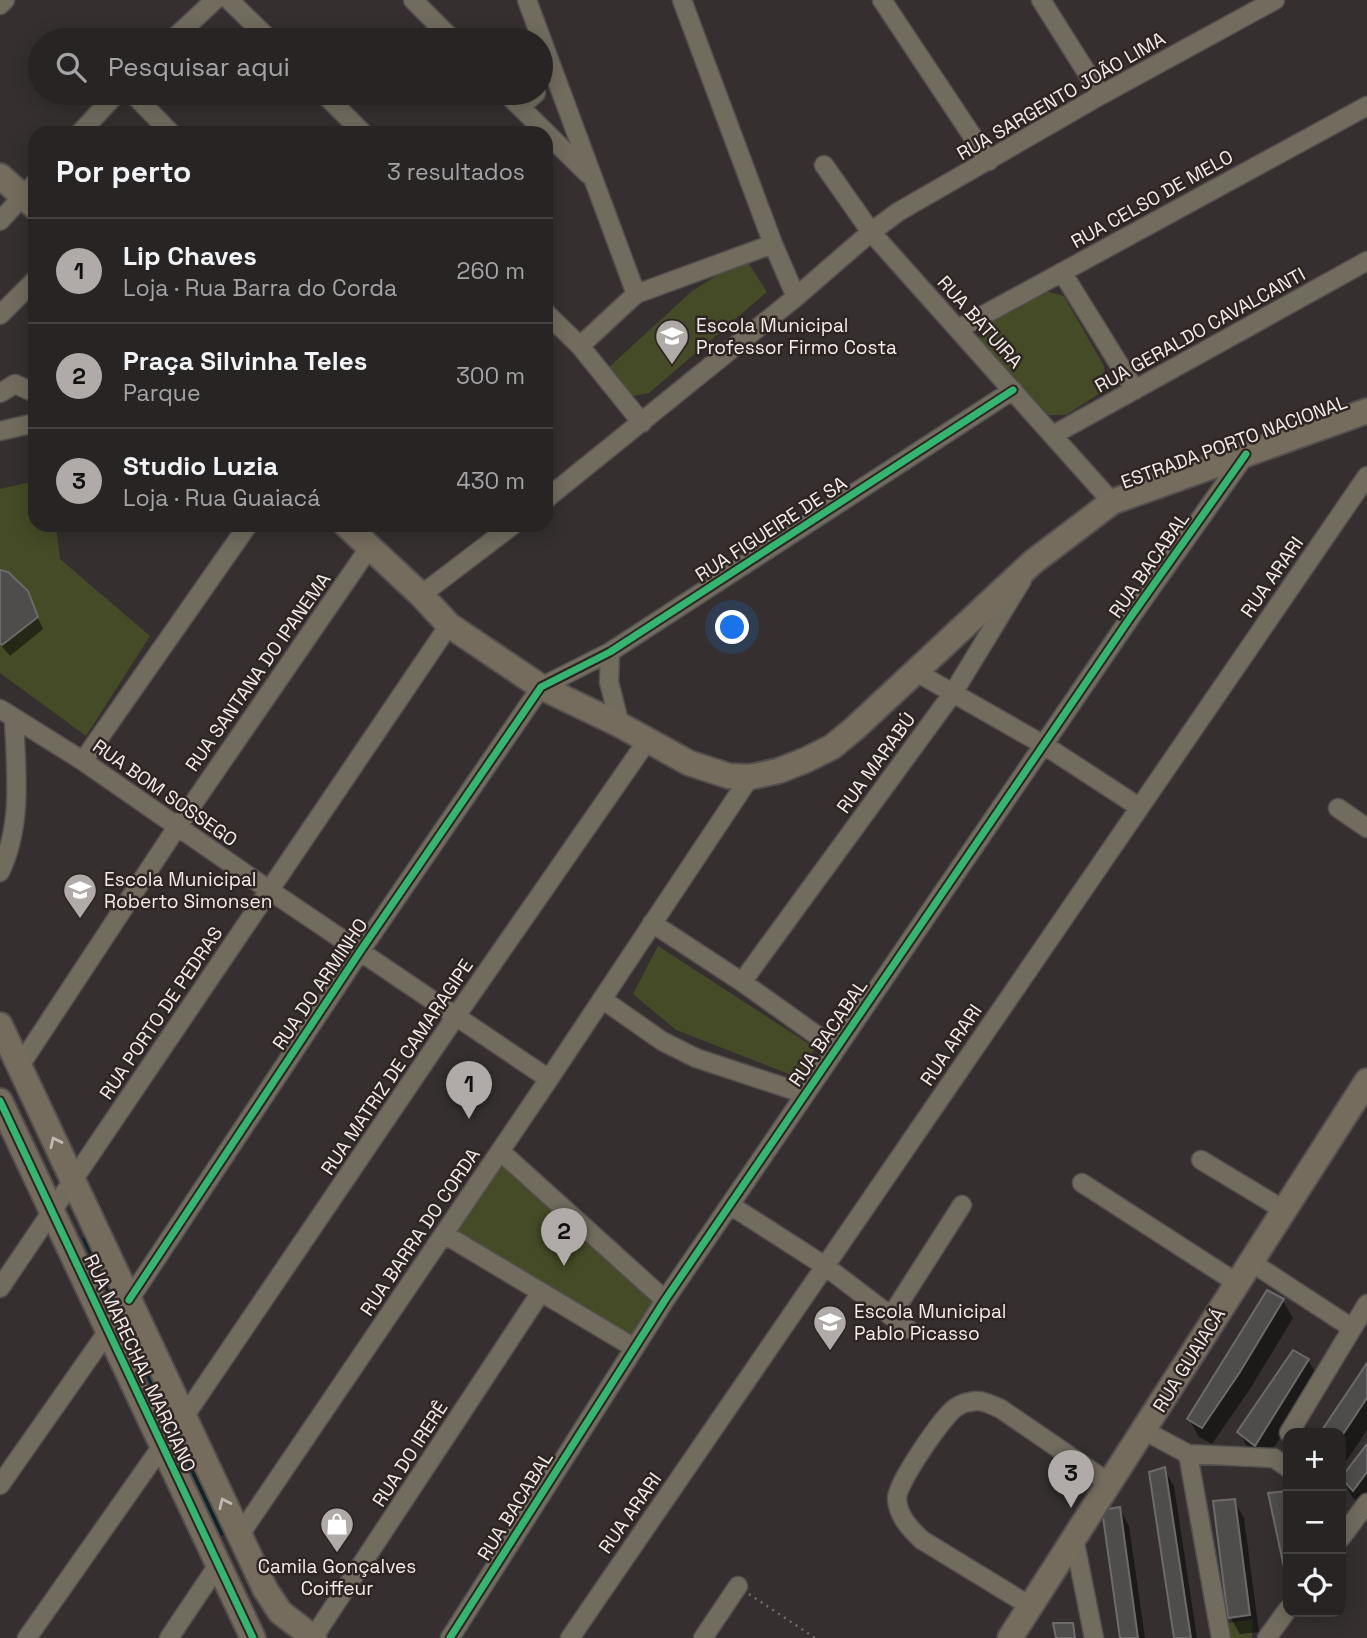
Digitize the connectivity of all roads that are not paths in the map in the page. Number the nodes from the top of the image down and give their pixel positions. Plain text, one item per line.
1 (5, 0) edge
2 (215, 0) edge
3 (229, 0) edge
4 (413, 0) edge
5 (527, 0) edge
6 (682, 0) edge
7 (882, 0) edge
8 (1041, 0) edge
9 (1275, 0) edge
10 (0, 5) edge
11 (185, 28) edge
12 (258, 28) edge
13 (441, 28) edge
14 (538, 28) edge
15 (553, 69) edge
16 (556, 77) junction
17 (553, 79) edge
18 (1101, 95) junction
19 (106, 105) edge
20 (144, 105) edge
21 (335, 105) edge
22 (522, 105) edge
23 (1367, 106) edge
24 (520, 107) joint
25 (86, 126) edge
26 (165, 126) edge
27 (356, 126) edge
28 (539, 126) edge
29 (553, 140) edge
30 (989, 161) junction
31 (824, 165) dead end
32 (0, 176) edge
33 (593, 180) junction
34 (28, 193) edge
35 (28, 197) edge
36 (0, 220) edge
37 (871, 232) junction
38 (773, 244) junction
39 (1367, 261) edge
40 (1062, 272) junction
41 (28, 287) edge
42 (636, 294) junction
43 (796, 297) junction
44 (0, 315) edge
45 (553, 320) edge
46 (958, 329) junction
47 (580, 346) junction
48 (28, 390) edge
49 (1013, 390) junction
50 (1135, 390) junction
51 (0, 393) edge
52 (1367, 411) edge
53 (642, 422) junction
54 (28, 425) edge
55 (0, 431) edge
56 (1053, 435) junction
57 (1246, 454) junction
58 (1367, 476) edge
59 (553, 493) edge
60 (1111, 502) junction
61 (243, 532) edge
62 (353, 532) edge
63 (504, 532) edge
64 (369, 548) junction
65 (1033, 562) junction
66 (421, 595) junction
67 (449, 625) junction
68 (610, 652) junction
69 (916, 672) junction
70 (541, 687) junction
71 (953, 693) junction
72 (7, 714) edge
73 (620, 725) junction
74 (647, 741) junction
75 (1044, 745) junction
76 (83, 761) junction
77 (750, 777) junction
78 (1139, 807) junction
79 (1338, 808) dead end
80 (177, 827) junction
81 (1367, 828) edge
82 (0, 872) edge
83 (269, 890) junction
84 (652, 923) junction
85 (360, 950) junction
86 (742, 982) junction
87 (602, 999) junction
88 (456, 1016) junction
89 (1, 1030) edge
90 (836, 1049) junction
91 (10, 1072) edge
92 (549, 1079) junction
93 (1367, 1081) edge
94 (805, 1094) junction
95 (0, 1101) edge
96 (500, 1152) junction
97 (1202, 1160) dead end
98 (73, 1181) junction
99 (1082, 1183) dead end
100 (730, 1205) junction
101 (962, 1205) dead end
102 (1284, 1210) junction
103 (52, 1213) junction
104 (444, 1234) junction
105 (825, 1266) junction
106 (1244, 1272) junction
107 (0, 1288) edge
108 (541, 1292) junction
109 (129, 1300) junction
110 (665, 1300) junction
111 (1367, 1304) edge
112 (891, 1316) junction
113 (1352, 1328) junction
114 (908, 1329) dead end
115 (108, 1331) junction
116 (633, 1347) junction
117 (184, 1417) junction
118 (1293, 1428) edge
119 (1144, 1431) junction
120 (162, 1446) junction
121 (1188, 1454) junction
122 (1281, 1463) edge
123 (1109, 1483) junction
124 (0, 1485) edge
125 (1367, 1503) edge
126 (1346, 1531) edge
127 (239, 1536) junction
128 (1073, 1538) junction
129 (218, 1565) junction
130 (738, 1586) road end
131 (1030, 1606) junction
132 (1283, 1616) edge
133 (27, 1638) edge
134 (169, 1638) edge
135 (253, 1638) edge
136 (314, 1638) edge
137 (450, 1638) edge
138 (569, 1638) edge
139 (703, 1638) edge
140 (1010, 1638) edge
141 (1094, 1638) edge
142 (1221, 1638) edge
143 (1267, 1638) edge

1 - 10 street
2 - 11 street
3 - 12 street
4 - 13 street
5 - 14 street
6 - 38 street
7 - 30 street
8 - 18 street
9 - 18 street, RUA SARGENTO JOÃO LIMA
15 - 16 street
16 - 17 street
16 - 33 street
18 - 30 street, RUA SARGENTO JOÃO LIMA
19 - 25 street
20 - 26 street
21 - 27 street
22 - 24 street
23 - 40 street, RUA CELSO DE MELO
24 - 28 street
29 - 33 street
30 - 37 street, RUA SARGENTO JOÃO LIMA
31 - 37 street, RUA BATUIRA
32 - 34 street
33 - 42 street
35 - 36 street
37 - 43 street, RUA SARGENTO JOÃO LIMA
37 - 46 street, RUA BATUIRA
38 - 42 street
38 - 43 street
39 - 50 street, RUA GERALDO CAVALCANTI
40 - 46 street, RUA CELSO DE MELO
40 - 50 street
41 - 44 street
42 - 47 street
43 - 53 street, RUA SARGENTO JOÃO LIMA
45 - 47 street
46 - 49 street, RUA BATUIRA
47 - 53 street
48 - 51 street
49 - 56 street, RUA BATUIRA
49 - 68 street, RUA FIGUEIRE DE SA
50 - 56 street, RUA GERALDO CAVALCANTI
52 - 57 street, ESTRADA PORTO NACIONAL
53 - 59 street, RUA SARGENTO JOÃO LIMA
54 - 55 street
56 - 60 street, RUA BATUIRA
57 - 60 street, ESTRADA PORTO NACIONAL
57 - 75 street, RUA BACABAL
58 - 78 street, RUA ARARI
60 - 65 street, ESTRADA PORTO NACIONAL
61 - 76 street
62 - 64 street, ESTRADA PORTO NACIONAL
63 - 66 street
64 - 66 street, ESTRADA PORTO NACIONAL
64 - 80 street, RUA SANTANA DO IPANEMA
65 - 69 street, ESTRADA PORTO NACIONAL
65 - 71 street, RUA MARABÚ
66 - 67 street, ESTRADA PORTO NACIONAL
67 - 70 street, ESTRADA PORTO NACIONAL
67 - 83 street, RUA PORTO DE PEDRAS
68 - 70 street, RUA FIGUEIRE DE SA
68 - 73 street
69 - 71 street
69 - 77 street, ESTRADA PORTO NACIONAL
70 - 73 street, ESTRADA PORTO NACIONAL
70 - 85 street, RUA DO ARMINHO
71 - 75 street
71 - 86 street, RUA MARABÚ
72 - 76 street, RUA BOM SOSSEGO
72 - 82 street
73 - 74 street, ESTRADA PORTO NACIONAL
74 - 77 street, ESTRADA PORTO NACIONAL
74 - 88 street, RUA MATRIZ DE CAMARAGIPE
75 - 78 street
75 - 90 street, RUA BACABAL
76 - 80 street, RUA BOM SOSSEGO
77 - 84 street, RUA BARRA DO CORDA
78 - 105 street, RUA ARARI
79 - 81 street
80 - 83 street, RUA BOM SOSSEGO
80 - 91 street, RUA SANTANA DO IPANEMA
83 - 85 street, RUA BOM SOSSEGO
83 - 98 street, RUA PORTO DE PEDRAS
84 - 86 street
84 - 87 street, RUA BARRA DO CORDA
85 - 88 street, RUA BOM SOSSEGO
85 - 109 street, RUA DO ARMINHO
86 - 90 street
87 - 92 street, RUA BARRA DO CORDA
87 - 94 street
88 - 92 street, RUA BOM SOSSEGO
88 - 117 street, RUA MATRIZ DE CAMARAGIPE
89 - 91 street, RUA MARECHAL MARCIANO
90 - 94 street, RUA BACABAL
98 -> 91 street, RUA MARECHAL MARCIANO
92 - 96 street, RUA BARRA DO CORDA
93 - 102 street, RUA GUAIACÁ
94 - 100 street, RUA BACABAL
95 - 103 street, RUA MARECHAL MARCIANO
96 - 104 street, RUA BARRA DO CORDA
96 - 110 street
97 - 102 street
98 - 103 street, RUA PORTO DE PEDRAS
98 - 109 street, RUA MARECHAL MARCIANO
99 - 106 street
100 - 105 street
100 - 110 street, RUA BACABAL
101 - 112 street
102 - 106 street, RUA GUAIACÁ
103 - 107 street, RUA PORTO DE PEDRAS
103 - 115 street, RUA MARECHAL MARCIANO
104 - 108 street
104 - 127 street, RUA BARRA DO CORDA
105 - 112 street
105 - 138 street, RUA ARARI
106 - 113 street
106 - 119 street, RUA GUAIACÁ
108 - 116 street
108 - 136 street, RUA DO IRERÊ
109 - 117 street, RUA MARECHAL MARCIANO
110 - 116 street, RUA BACABAL
111 - 113 street
112 - 114 street
113 - 118 street
115 - 120 street, RUA MARECHAL MARCIANO
115 - 124 street
116 - 137 street, RUA BACABAL
127 -> 117 street, RUA MARECHAL MARCIANO
119 - 121 street
119 - 123 street, RUA GUAIACÁ
120 - 129 street, RUA MARECHAL MARCIANO
120 - 133 street
121 - 122 street
121 - 142 street
123 - 128 street, RUA GUAIACÁ
123 - 131 street
125 - 126 street
127 - 136 street, RUA MARECHAL MARCIANO
128 - 131 street, RUA GUAIACÁ
128 - 141 street
129 - 134 street
129 - 135 street, RUA MARECHAL MARCIANO
130 - 139 street
131 - 140 street, RUA GUAIACÁ
132 - 143 street

